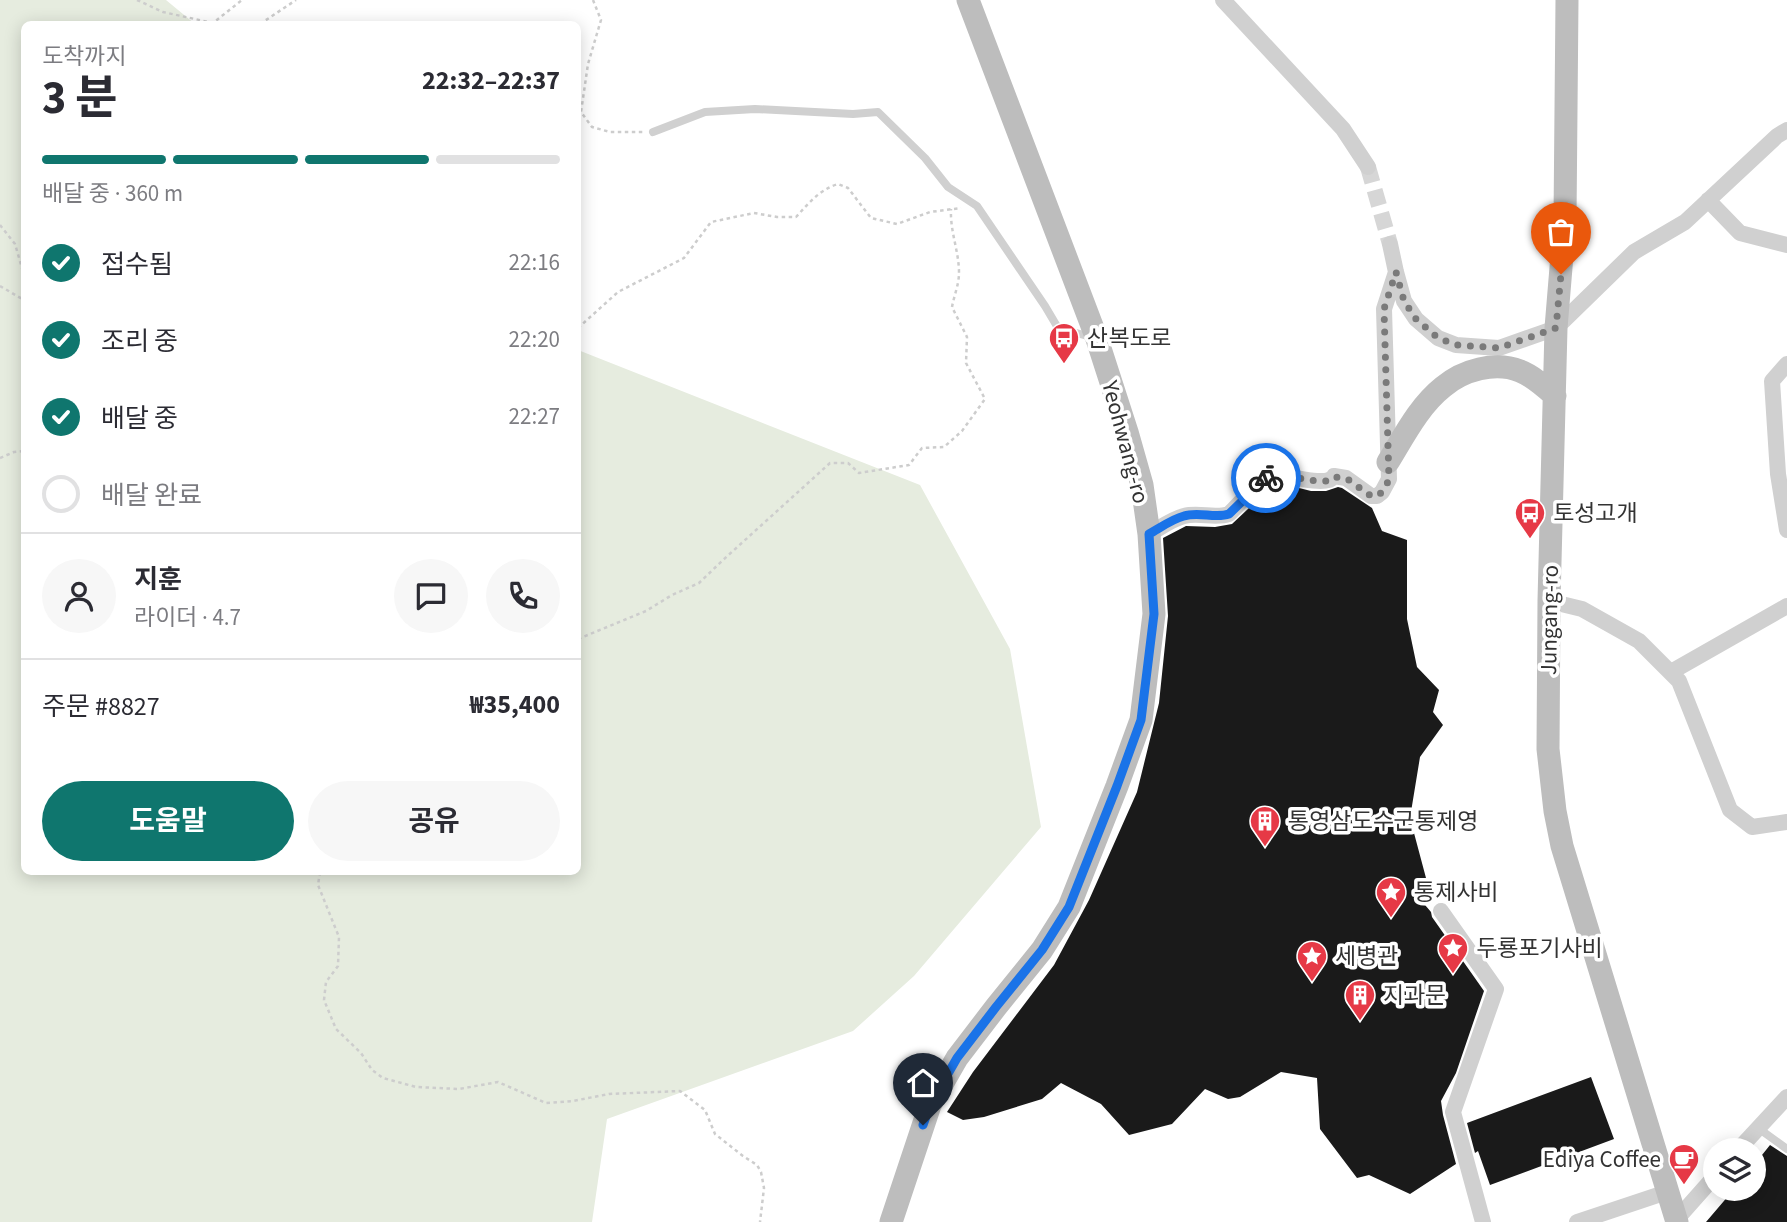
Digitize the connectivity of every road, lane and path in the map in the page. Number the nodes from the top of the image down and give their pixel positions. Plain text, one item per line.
1 (137, 0) edge
2 (242, 0) edge
3 (296, 0) edge
4 (593, 0) edge
5 (968, 0) edge
6 (1223, 0) edge
7 (1567, 0) edge
8 (204, 21) edge
9 (216, 21) edge
10 (264, 21) edge
11 (1787, 130) edge
12 (653, 132) joint
13 (1368, 167) tunnel mouth
14 (1708, 200) junction
15 (976, 206) junction
16 (951, 209) junction
17 (0, 225) edge
18 (1390, 244) tunnel mouth
19 (1787, 245) edge
20 (21, 265) edge
21 (1396, 272) junction
22 (0, 286) edge
23 (21, 298) edge
24 (581, 325) edge
25 (1556, 328) junction
26 (1097, 339) junction
27 (1787, 364) edge
28 (1555, 396) junction
29 (21, 451) edge
30 (0, 458) edge
31 (1388, 462) junction
32 (1787, 530) edge
33 (1149, 534) junction
34 (1549, 601) junction
35 (1787, 606) edge
36 (581, 638) edge
37 (1671, 672) junction
38 (1787, 822) edge
39 (320, 875) edge
40 (1441, 911) dead end
41 (1785, 1103) edge
42 (1758, 1128) junction
43 (1749, 1138) edge
44 (1787, 1149) edge
45 (1703, 1190) edge
46 (1667, 1192) junction
47 (1676, 1221) edge
48 (760, 1222) edge
49 (891, 1222) edge
50 (1483, 1222) edge
51 (1577, 1222) edge

1 - 8 path
2 - 9 path
3 - 10 path
4 - 12 path
5 - 26 street, Yeohwang-ro
6 - 13 street
7 - 25 street, Jungang-ro
11 - 14 street
12 - 15 lane
14 - 19 street
14 - 25 street
15 - 16 path
15 - 26 lane
16 - 24 path
16 - 36 path
17 - 20 path
18 - 21 street
21 - 25 street
21 - 31 street
22 - 23 path
25 - 28 street, Jungang-ro
26 - 33 street, Yeohwang-ro
27 - 32 street
28 - 31 street
28 - 34 street, Jungang-ro
29 - 30 path
31 - 33 street
33 - 49 street, Yeohwang-ro
34 - 37 street
34 - 46 street, Jungang-ro
35 - 37 street
37 - 38 street
39 - 48 path
40 - 50 street
41 - 42 street
42 - 43 street
42 - 44 lane
45 - 47 street
46 - 47 street, Jungang-ro
46 - 51 street

